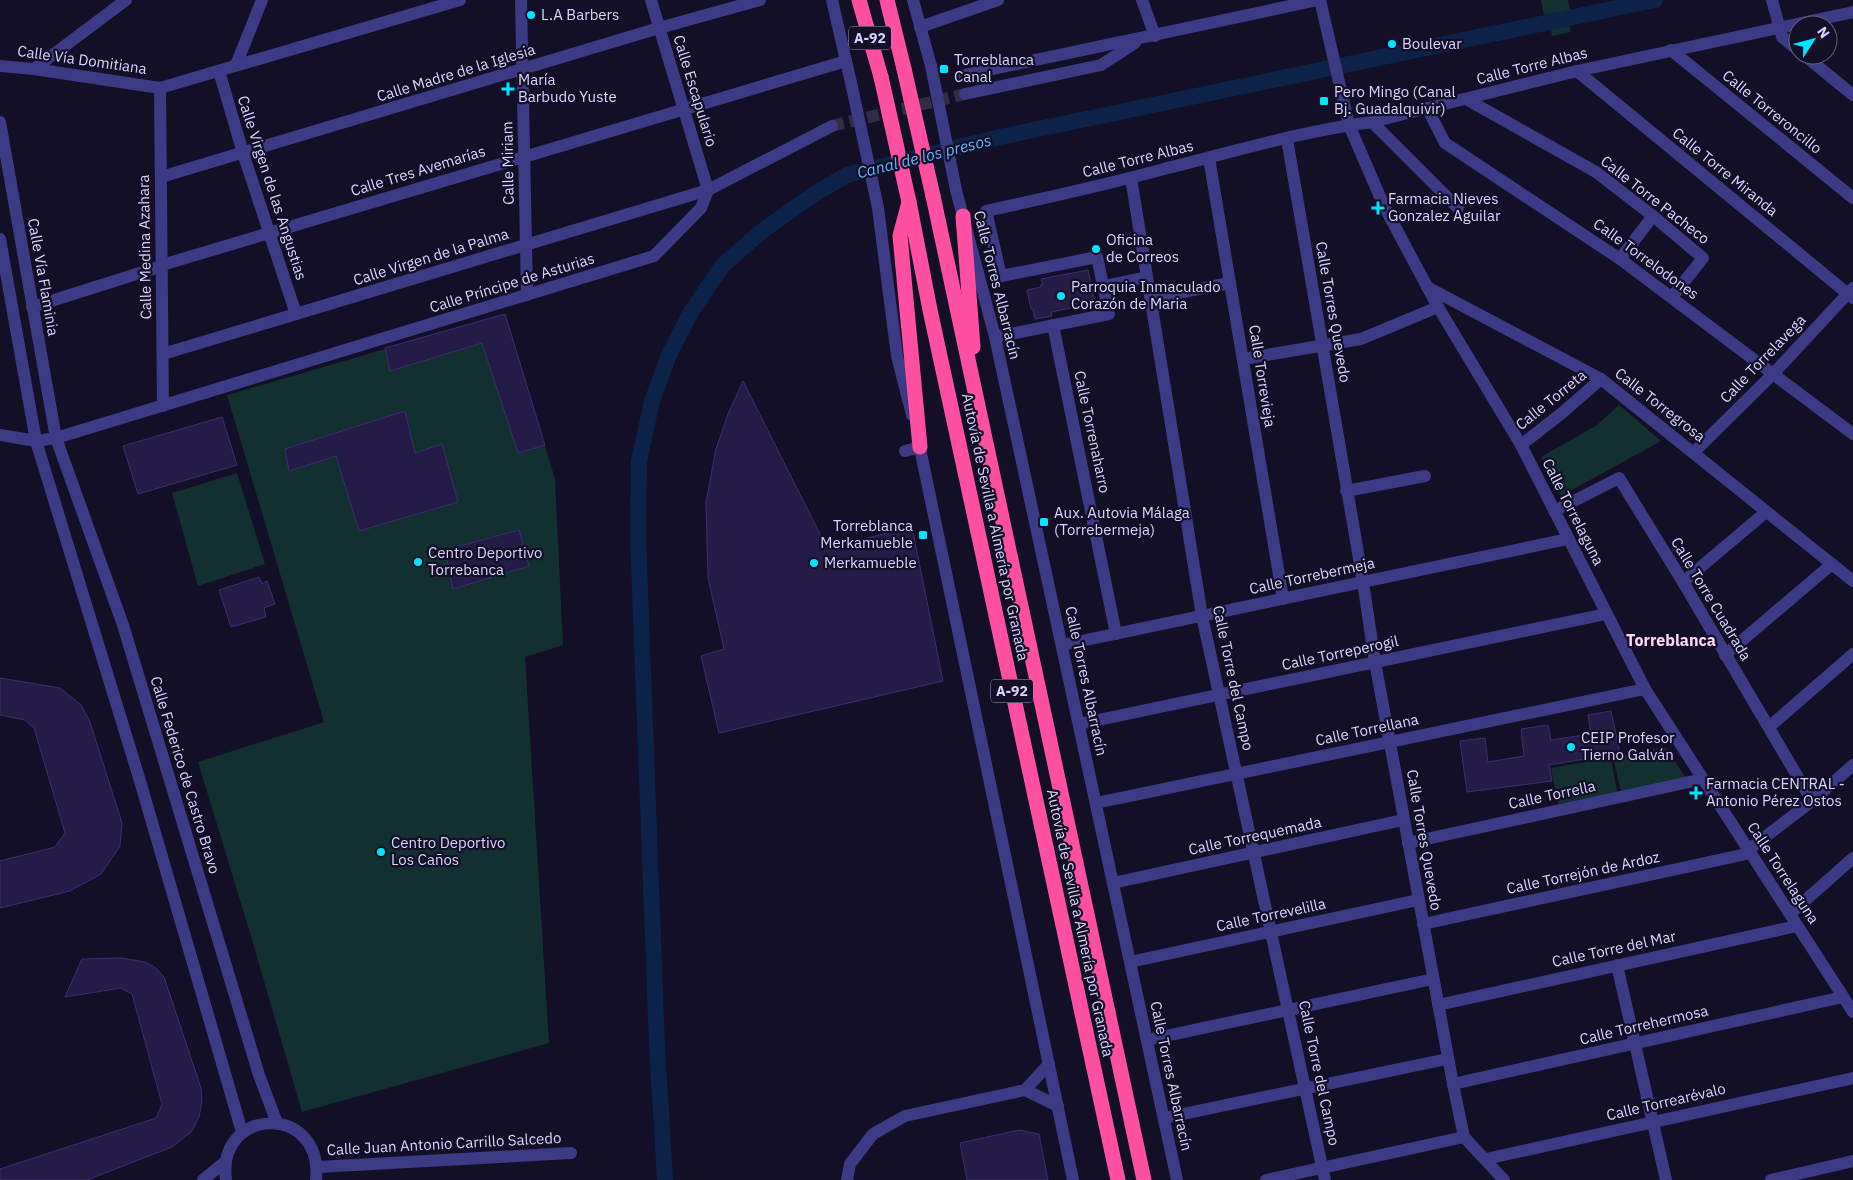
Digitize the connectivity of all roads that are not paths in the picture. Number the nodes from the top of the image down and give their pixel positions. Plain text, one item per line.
1 (126, 0) edge
2 (262, 0) edge
3 (460, 0) edge
4 (521, 0) edge
5 (651, 0) edge
6 (832, 0) edge
7 (859, 0) edge
8 (887, 0) edge
9 (912, 0) edge
10 (998, 0) edge
11 (1142, 0) edge
12 (1319, 0) edge
13 (1772, 0) edge
14 (753, 1) edge
15 (110, 5) edge
16 (1853, 12) edge
17 (920, 27) junction
18 (659, 28) junction
19 (1779, 28) junction
20 (1155, 36) junction
21 (1141, 39) junction
22 (1788, 42) edge
23 (1671, 50) junction
24 (846, 61) junction
25 (236, 65) junction
26 (1816, 65) edge
27 (0, 66) edge
28 (34, 69) junction
29 (522, 70) junction
30 (218, 71) junction
31 (1576, 71) junction
32 (960, 76) dead end
33 (160, 88) junction
34 (965, 94) tunnel mouth
35 (1853, 95) edge
36 (1466, 99) junction
37 (1427, 108) junction
38 (683, 110) junction
39 (0, 122) edge
40 (1372, 122) junction
41 (1349, 125) junction
42 (832, 126) tunnel mouth
43 (1287, 139) junction
44 (243, 153) junction
45 (524, 156) junction
46 (1209, 158) junction
47 (161, 177) junction
48 (1131, 178) junction
49 (708, 190) junction
50 (1853, 198) edge
51 (909, 202) junction
52 (1458, 208) dead end
53 (963, 216) junction
54 (1653, 216) junction
55 (269, 233) junction
56 (0, 239) edge
57 (526, 244) junction
58 (1620, 259) junction
59 (162, 266) junction
60 (1147, 277) junction
61 (1230, 283) junction
62 (1104, 286) junction
63 (1426, 286) junction
64 (1851, 293) edge
65 (527, 295) junction
66 (1672, 297) junction
67 (1150, 298) junction
68 (32, 307) junction
69 (1438, 307) junction
70 (296, 314) junction
71 (1053, 325) junction
72 (995, 337) junction
73 (1323, 347) junction
74 (163, 354) junction
75 (1243, 360) junction
76 (1774, 373) junction
77 (1601, 379) junction
78 (163, 406) junction
79 (978, 409) junction
80 (1853, 434) edge
81 (0, 435) edge
82 (56, 438) junction
83 (36, 441) junction
84 (1521, 445) junction
85 (920, 447) junction
86 (904, 451) dead end
87 (1694, 452) junction
88 (1425, 476) dead end
89 (1346, 491) junction
90 (1554, 511) junction
91 (1766, 512) junction
92 (1568, 538) junction
93 (1832, 564) junction
94 (1853, 581) edge
95 (1363, 582) junction
96 (1683, 582) junction
97 (1283, 599) junction
98 (1606, 614) junction
99 (1202, 616) junction
100 (1116, 634) junction
101 (1062, 645) junction
102 (1853, 654) edge
103 (1725, 655) junction
104 (1375, 662) junction
105 (1645, 689) junction
106 (1220, 695) junction
107 (1079, 724) junction
108 (1768, 727) junction
109 (1390, 742) junction
110 (1853, 765) edge
111 (1237, 774) junction
112 (1703, 779) junction
113 (1812, 800) junction
114 (1096, 803) junction
115 (1403, 820) junction
116 (1408, 843) junction
117 (1254, 852) junction
118 (1750, 852) junction
119 (1853, 858) edge
120 (1113, 883) junction
121 (1418, 900) junction
122 (1790, 914) junction
123 (1423, 924) junction
124 (1797, 926) junction
125 (1270, 931) junction
126 (1130, 962) junction
127 (1617, 966) junction
128 (1433, 979) junction
129 (1843, 997) junction
130 (1438, 1005) junction
131 (1288, 1010) junction
132 (1853, 1012) edge
133 (1147, 1040) junction
134 (1635, 1044) junction
135 (1447, 1059) junction
136 (1049, 1064) junction
137 (1853, 1078) edge
138 (1453, 1084) junction
139 (1026, 1090) junction
140 (1306, 1090) junction
141 (1058, 1106) junction
142 (1164, 1118) junction
143 (1653, 1122) junction
144 (277, 1123) junction
145 (242, 1132) junction
146 (1464, 1137) junction
147 (571, 1153) dead end
148 (1486, 1159) junction
149 (225, 1162) junction
150 (1853, 1162) edge
151 (318, 1167) junction
152 (1324, 1174) edge
153 (203, 1180) edge
154 (226, 1180) edge
155 (316, 1180) edge
156 (847, 1180) edge
157 (1073, 1180) edge
158 (1118, 1180) edge
159 (1144, 1180) edge
160 (1177, 1180) edge
161 (1266, 1180) edge
162 (1504, 1180) edge
163 (1666, 1180) edge
164 (1771, 1180) edge

1 - 15 street
2 - 25 street
3 - 25 street
4 - 29 street, Calle Miriam
5 - 18 street, Calle Escapulario
6 - 24 street
7 - 51 highway, Autovía de Sevilla a Almería por Granada / A-92, bridge
8 - 79 highway, Autovía de Sevilla a Almería por Granada / A-92, bridge
9 - 17 street, Calle Torres Albarracín
10 - 17 street
11 - 20 street
12 - 20 street
12 - 41 street, Calle Torrelaguna
13 - 19 street
14 - 18 street, Calle Madre de la Iglesia
15 - 28 street
16 - 19 street, Calle Torre Albas
17 - 53 street, Calle Torres Albarracín, bridge
18 - 29 street, Calle Madre de la Iglesia
18 - 38 street, Calle Escapulario
19 - 22 street
19 - 23 street, Calle Torre Albas
20 - 21 street
21 - 32 street
21 - 34 street
23 - 31 street, Calle Torre Albas
23 - 50 street, Calle Torreroncillo
24 - 38 street, Calle Tres Avemarías
24 - 85 street, bridge
25 - 30 street
26 - 35 street
27 - 28 street, Calle Vía Domitiana
28 - 33 street, Calle Vía Domitiana
29 - 44 street, Calle Madre de la Iglesia
29 - 45 street, Calle Miriam
30 - 33 street
30 - 44 street, Calle Virgen de las Angustias
31 - 36 street, Calle Torre Albas
31 - 64 street, Calle Torre Miranda
33 - 47 street, Calle Medina Azahara
36 - 37 street, Calle Torre Albas
36 - 54 street, Calle Torre Pacheco
37 - 40 street, Calle Torre Albas
37 - 58 street, Calle Torrelodones
38 - 45 street, Calle Tres Avemarías
38 - 49 street, Calle Escapulario
39 - 68 street, Calle Vía Flaminia
40 - 41 street, Calle Torre Albas
40 - 52 street
41 - 43 street, Calle Torre Albas
41 - 63 street, Calle Torrelaguna
42 - 49 street
43 - 46 street, Calle Torre Albas
43 - 73 street, Calle Torres Quevedo
44 - 47 street, Calle Madre de la Iglesia
44 - 55 street, Calle Virgen de las Angustias
45 - 55 street, Calle Tres Avemarías
45 - 57 street, Calle Miriam
46 - 48 street, Calle Torre Albas
46 - 61 street, Calle Torrevieja
47 - 59 street, Calle Medina Azahara
48 - 60 street, Calle Torre del Campo
48 - 62 street, Calle Torre Albas
49 - 57 street, Calle Virgen de la Palma
49 - 65 street, Calle Príncipe de Asturias
51 - 85 highway
51 - 158 highway, Autovía de Sevilla a Almería por Granada / A-92
53 - 72 street, Calle Torres Albarracín
53 - 79 highway
54 - 58 street
54 - 66 street, Calle Torre Pacheco
55 - 59 street, Calle Tres Avemarías
55 - 70 street, Calle Virgen de las Angustias
56 - 83 street
57 - 65 street, Calle Miriam
57 - 70 street, Calle Virgen de la Palma
58 - 66 street, Calle Torrelodones
59 - 68 street, Calle Tres Avemarías
59 - 74 street, Calle Medina Azahara
60 - 62 street
60 - 67 street, Calle Torre del Campo
61 - 67 street
61 - 75 street, Calle Torrevieja
62 - 71 street
63 - 69 street, Calle Torrelaguna
63 - 77 street, Calle Torregrosa
64 - 76 street, Calle Torrelavega
65 - 78 street, Calle Príncipe de Asturias
66 - 76 street, Calle Torrelodones
67 - 99 street, Calle Torre del Campo
68 - 82 street, Calle Vía Flaminia
69 - 73 street
69 - 84 street, Calle Torrelaguna
70 - 74 street, Calle Virgen de la Palma
71 - 72 street
71 - 100 street, Calle Torrenaharro
72 - 101 street, Calle Torres Albarracín
73 - 75 street
73 - 89 street, Calle Torres Quevedo
74 - 78 street, Calle Medina Azahara
75 - 97 street, Calle Torrevieja
76 - 80 street, Calle Torrelodones
76 - 87 street, Calle Torrelavega
77 - 84 street, Calle Torreta
77 - 87 street, Calle Torregrosa
78 - 82 street, Calle Príncipe de Asturias
79 - 159 highway, Autovía de Sevilla a Almería por Granada / A-92
81 - 83 street, Calle Príncipe de Asturias
82 - 83 street, Calle Príncipe de Asturias
82 - 144 street, Calle Federico de Castro Bravo
83 - 145 street
84 - 90 street, Calle Torrelaguna
85 - 86 street
85 - 136 street
87 - 91 street, Calle Torregrosa
88 - 89 street
89 - 95 street, Calle Torres Quevedo
90 - 92 street, Calle Torrelaguna
90 - 96 street, Calle Torre Cuadrada
91 - 93 street, Calle Torregrosa
91 - 96 street
92 - 95 street, Calle Torrebermeja
92 - 98 street, Calle Torrelaguna
93 - 94 street, Calle Torregrosa
93 - 103 street
95 - 97 street, Calle Torrebermeja
95 - 104 street, Calle Torres Quevedo
96 - 103 street, Calle Torre Cuadrada
97 - 99 street, Calle Torrebermeja
98 - 104 street, Calle Torreperogil
98 - 105 street, Calle Torrelaguna
99 - 100 street, Calle Torrebermeja
99 - 106 street, Calle Torre del Campo
100 - 101 street, Calle Torrebermeja
101 - 107 street, Calle Torres Albarracín
102 - 108 street
103 - 108 street, Calle Torre Cuadrada
104 - 106 street, Calle Torreperogil
104 - 109 street, Calle Torres Quevedo
105 - 109 street, Calle Torrellana
105 - 112 street, Calle Torrelaguna
106 - 107 street, Calle Torreperogil
106 - 111 street, Calle Torre del Campo
107 - 114 street, Calle Torres Albarracín
108 - 113 street, Calle Torre Cuadrada
109 - 111 street, Calle Torrellana
109 - 115 street, Calle Torres Quevedo
110 - 113 street
111 - 114 street, Calle Torrellana
111 - 117 street, Calle Torre del Campo
112 - 116 street, Calle Torrella
112 - 118 street, Calle Torrelaguna
113 - 118 street
114 - 120 street, Calle Torres Albarracín
115 - 116 street, Calle Torres Quevedo
115 - 117 street, Calle Torrequemada
116 - 121 street, Calle Torres Quevedo
117 - 120 street, Calle Torrequemada
117 - 125 street, Calle Torre del Campo
118 - 122 street, Calle Torrelaguna
118 - 123 street, Calle Torrejón de Ardoz
119 - 122 street
120 - 126 street, Calle Torres Albarracín
121 - 123 street, Calle Torres Quevedo
121 - 125 street, Calle Torrevelilla
122 - 124 street, Calle Torrelaguna
123 - 128 street, Calle Torres Quevedo
124 - 127 street, Calle Torre del Mar
124 - 129 street, Calle Torrelaguna
125 - 126 street, Calle Torrevelilla
125 - 131 street, Calle Torre del Campo
126 - 133 street, Calle Torres Albarracín
127 - 130 street, Calle Torre del Mar
127 - 134 street
128 - 130 street, Calle Torres Quevedo
128 - 131 street
129 - 132 street, Calle Torrelaguna
129 - 134 street, Calle Torrehermosa
130 - 135 street, Calle Torres Quevedo
131 - 133 street
131 - 140 street, Calle Torre del Campo
133 - 142 street, Calle Torres Albarracín
134 - 138 street, Calle Torrehermosa
134 - 143 street
135 - 138 street, Calle Torres Quevedo
135 - 140 street
136 - 139 street
136 - 141 street
137 - 143 street, Calle Torrearévalo
138 - 146 street, Calle Torres Quevedo
139 - 141 street
139 - 156 street
140 - 142 street
140 - 152 street, Calle Torre del Campo
141 - 157 street
142 - 160 street, Calle Torres Albarracín
143 - 148 street, Calle Torrearévalo
143 - 163 street
144 - 145 street
144 - 151 street
145 - 149 street
146 - 148 street
146 - 152 street
147 - 151 street, Calle Juan Antonio Carrillo Salcedo
148 - 162 street
149 - 153 street
149 - 154 street
150 - 164 street
151 - 155 street
152 - 161 street

